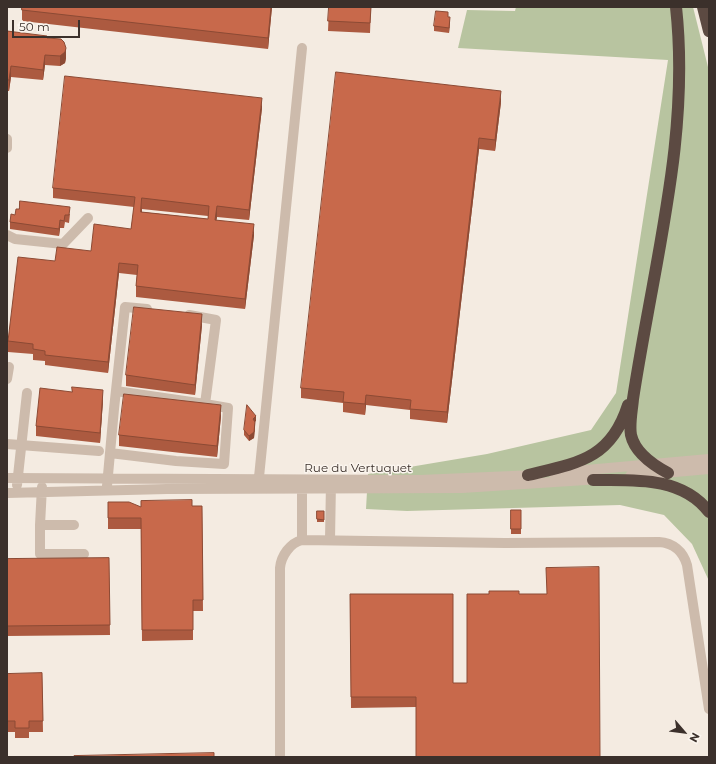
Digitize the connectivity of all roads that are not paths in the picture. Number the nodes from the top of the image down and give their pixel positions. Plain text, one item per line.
1 (676, 7) edge
2 (703, 7) edge
3 (709, 31) edge
4 (302, 48) dead end
5 (7, 139) edge
6 (7, 148) edge
7 (88, 218) dead end
8 (7, 236) edge
9 (157, 311) edge
10 (179, 314) edge
11 (8, 367) dead end
12 (7, 379) edge
13 (636, 381) junction
14 (116, 391) junction
15 (27, 393) dead end
16 (205, 404) junction
17 (7, 444) edge
18 (20, 446) junction
19 (99, 451) dead end
20 (110, 453) junction
21 (709, 459) edge
22 (654, 464) junction
23 (709, 469) edge
24 (668, 473) junction
25 (528, 475) junction
26 (12, 478) edge
27 (42, 479) junction
28 (107, 480) junction
29 (593, 480) junction
30 (258, 485) junction
31 (302, 485) junction
32 (331, 485) junction
33 (107, 491) junction
34 (41, 492) junction
35 (12, 493) edge
36 (709, 512) edge
37 (40, 525) junction
38 (74, 525) dead end
39 (302, 540) junction
40 (330, 540) junction
41 (84, 554) dead end
42 (709, 709) edge
43 (280, 757) edge

1 - 13 highway
2 - 3 highway
4 - 30 street
5 - 6 street
7 - 8 street
9 - 14 street
10 - 16 street
11 - 12 street
13 - 22 highway
13 - 25 highway
14 - 16 street
14 - 20 street
15 - 18 street
16 - 20 street
17 - 18 street
18 - 19 street
18 - 26 street
20 - 28 street
21 - 22 street, Rue du Vertuquet
22 - 24 highway
22 - 25 street, Rue du Vertuquet
23 - 24 street, Rue du Vertuquet
24 - 29 street, Rue du Vertuquet
25 - 32 street, Rue du Vertuquet
26 - 27 street, Rue du Vertuquet
26 - 35 street
27 - 28 street, Rue du Vertuquet
27 - 34 street
28 - 30 street, Rue du Vertuquet
28 - 33 street
29 - 32 street, Rue du Vertuquet
29 - 36 highway
30 - 31 street, Rue du Vertuquet
30 - 33 street, Rue du Vertuquet
31 - 32 street, Rue du Vertuquet
31 - 39 street
32 - 40 street
33 - 34 street, Rue du Vertuquet
34 - 35 street, Rue du Vertuquet
34 - 37 street
37 - 38 street
37 - 41 street
39 - 40 street
39 - 43 street
40 - 42 street

